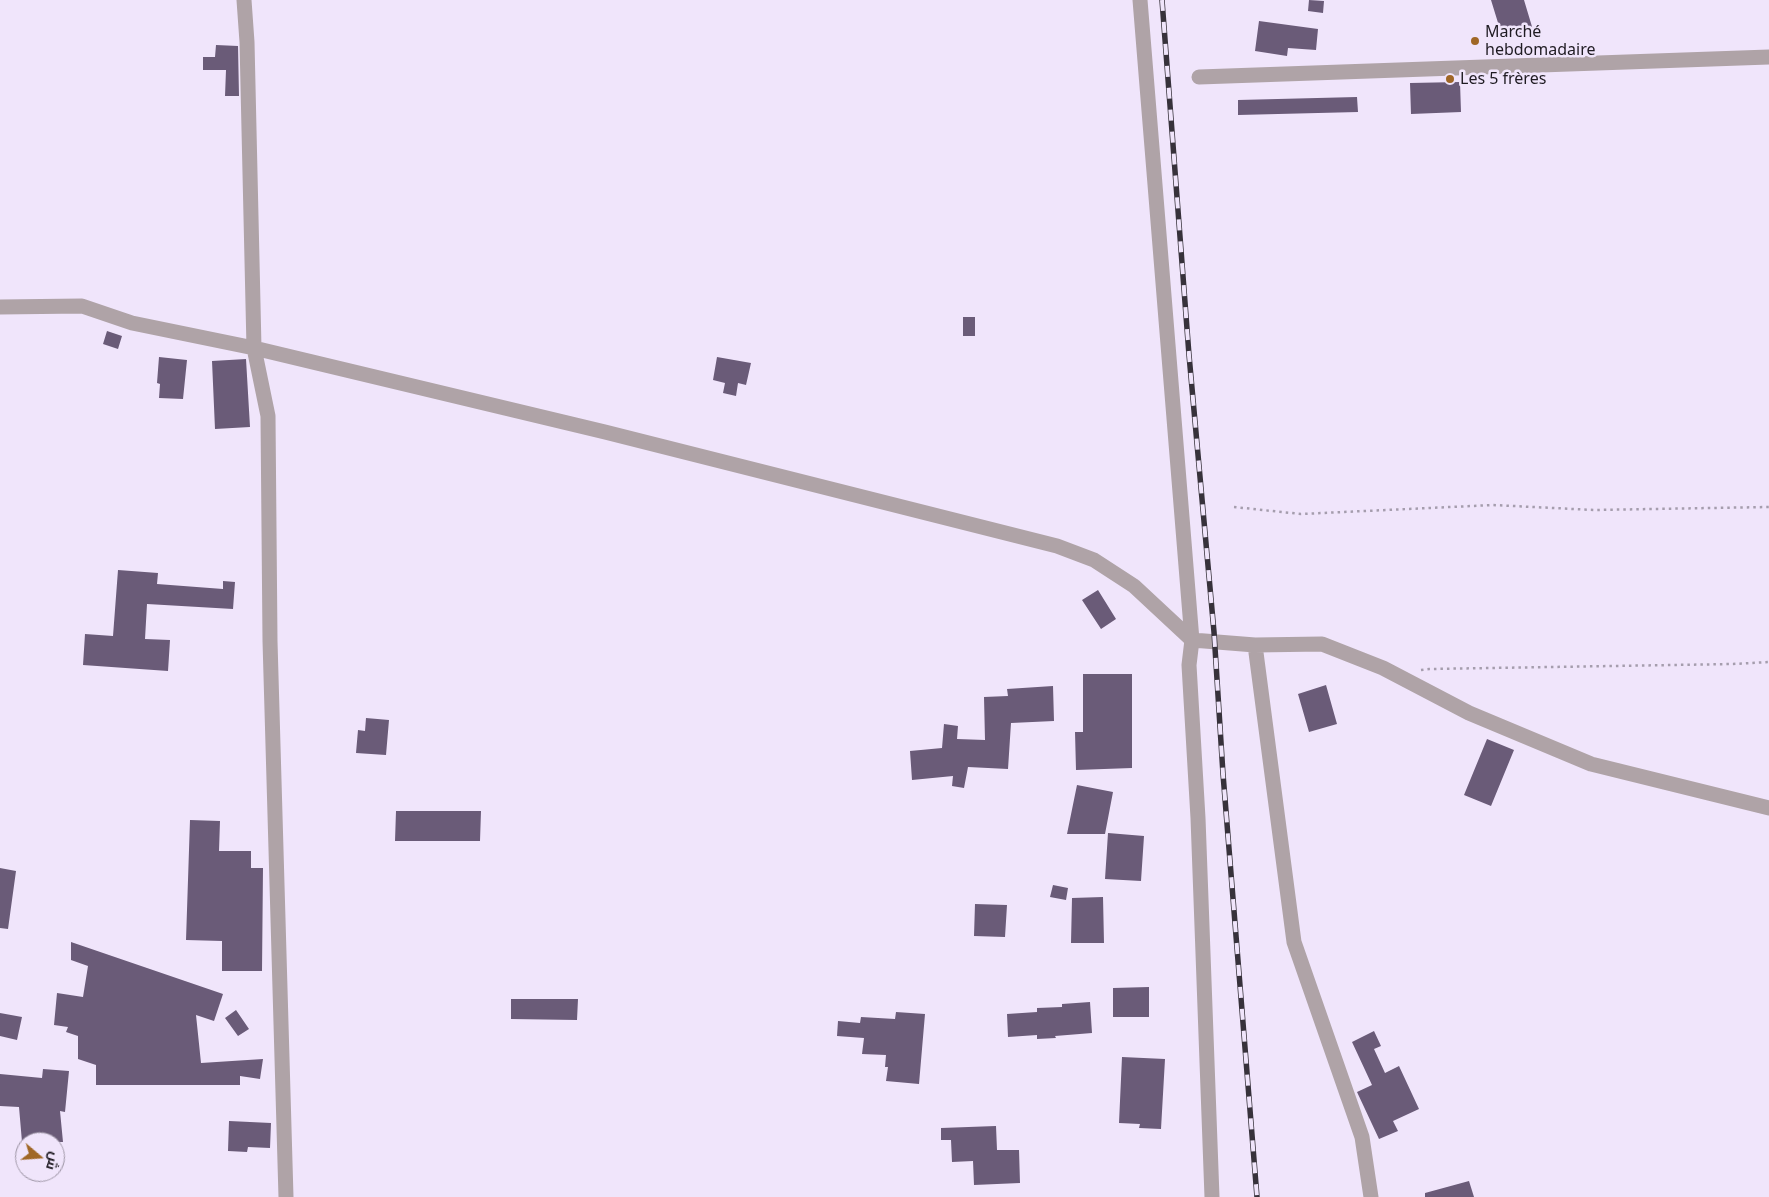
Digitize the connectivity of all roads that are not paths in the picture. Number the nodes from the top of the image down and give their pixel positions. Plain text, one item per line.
1 (244, 0) edge
2 (1140, 0) edge
3 (1769, 57) edge
4 (1198, 77) dead end
5 (0, 307) edge
6 (254, 348) junction
7 (1192, 640) junction
8 (1255, 645) junction
9 (1769, 808) edge
10 (286, 1197) edge
11 (1212, 1197) edge
12 (1371, 1197) edge

1 - 6 street
2 - 7 street
3 - 4 street
5 - 6 street
6 - 7 street
6 - 10 street
7 - 8 street
7 - 11 street
8 - 9 street
8 - 12 street

